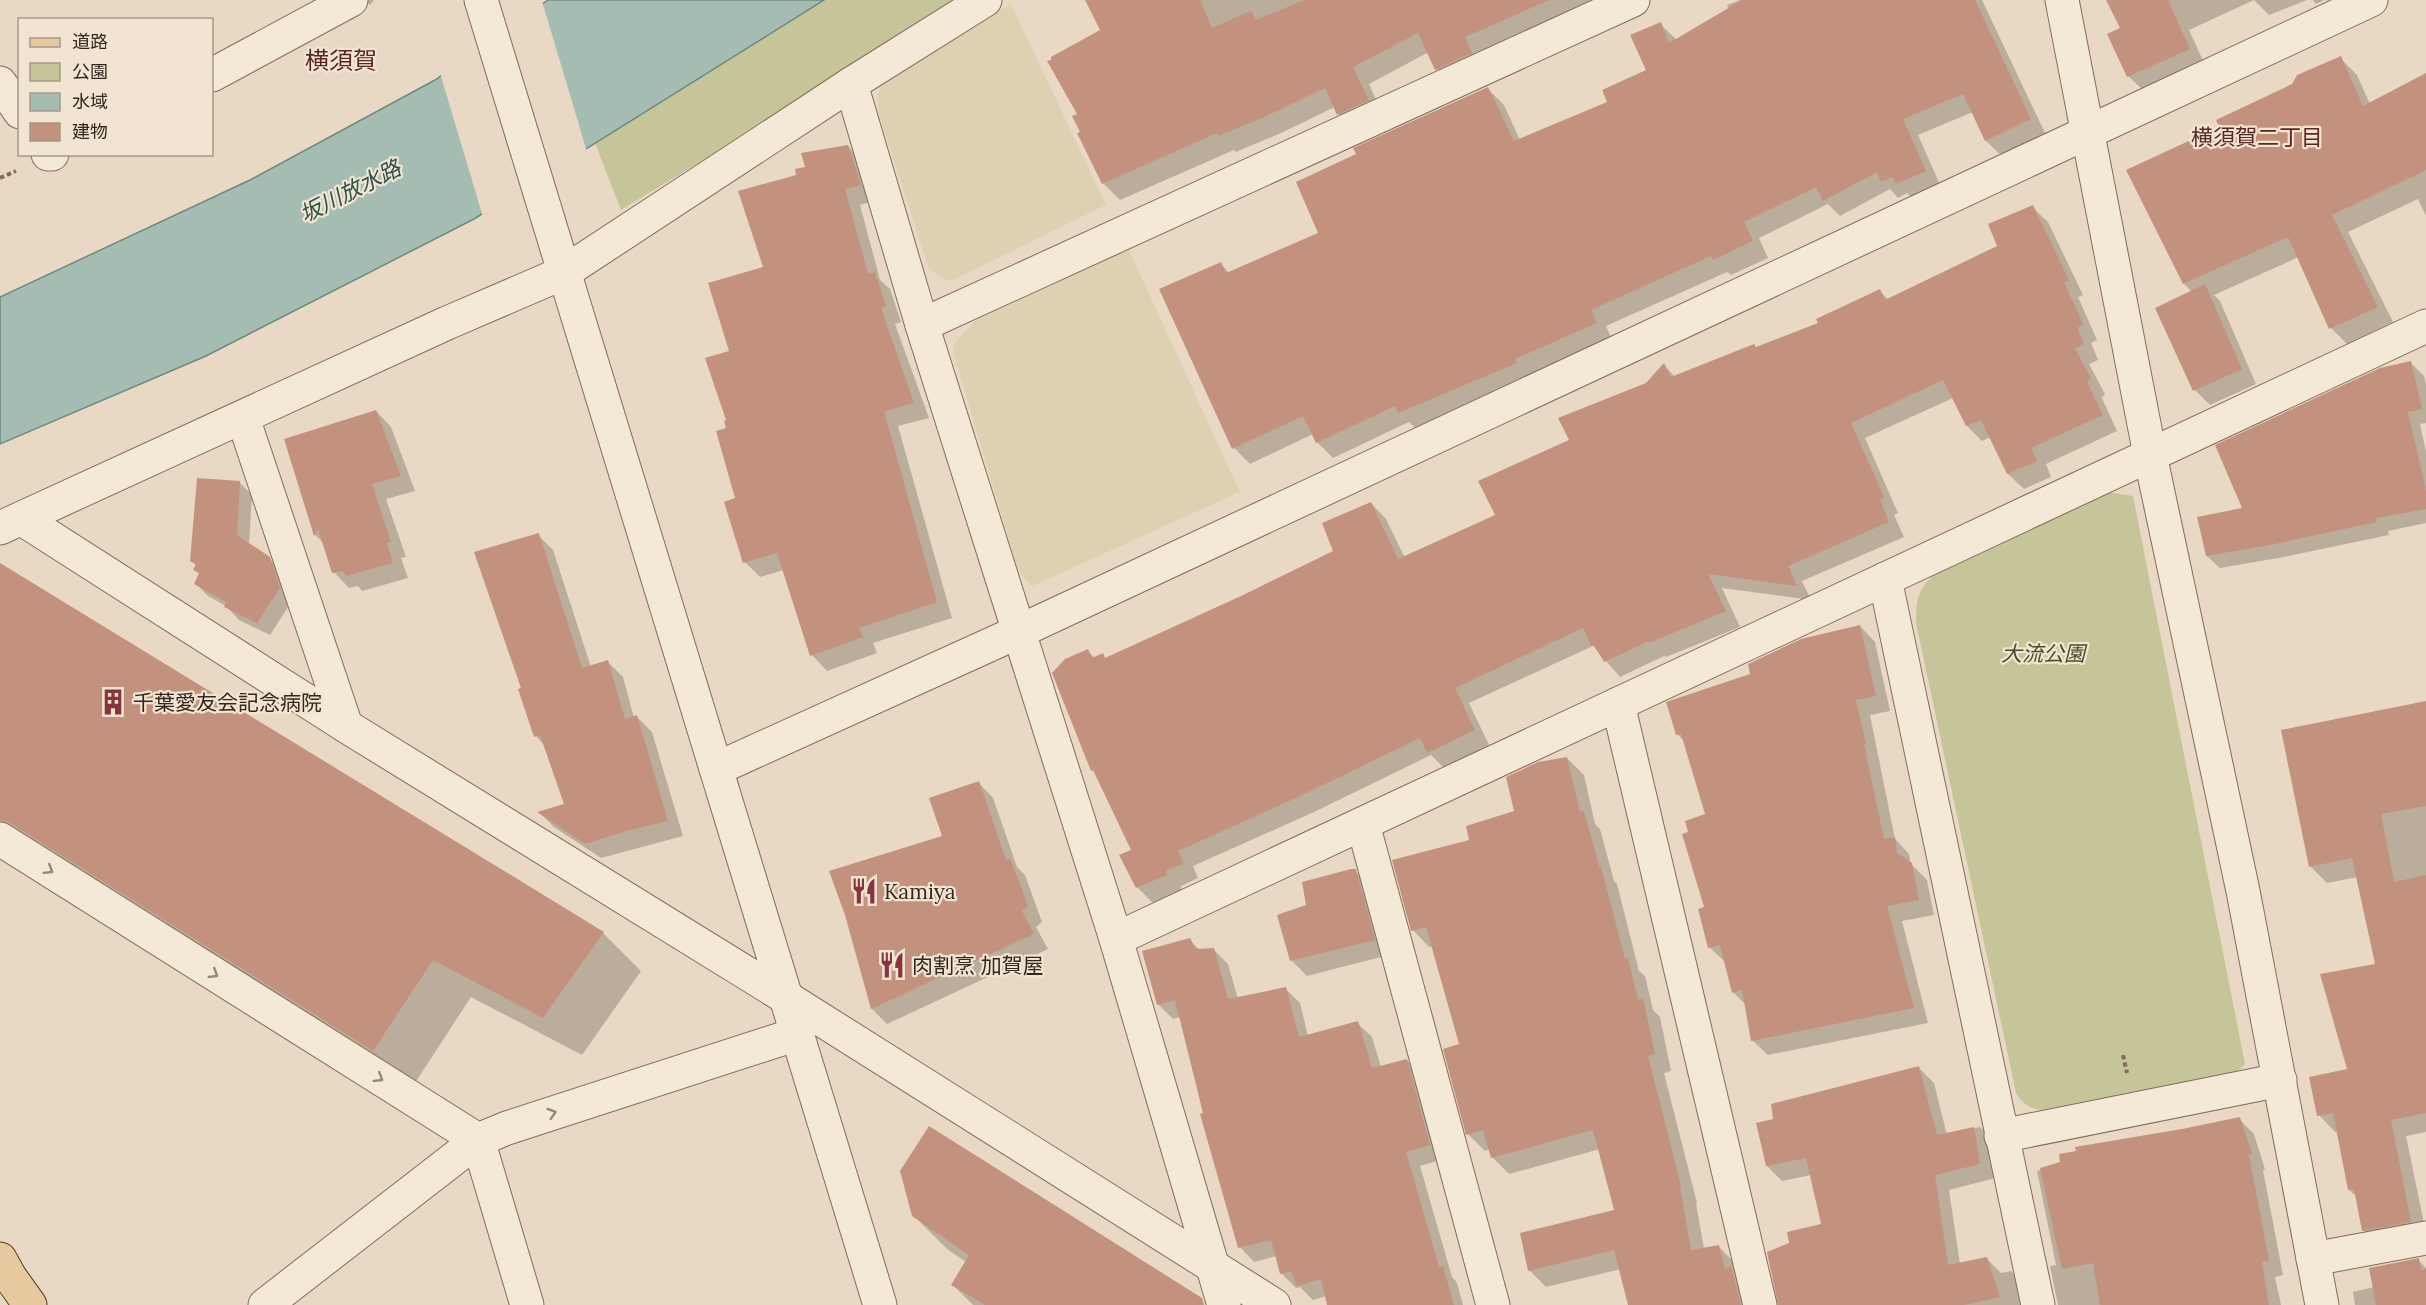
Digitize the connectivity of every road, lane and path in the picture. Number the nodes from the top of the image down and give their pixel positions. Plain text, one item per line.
1 (351, 0) edge
2 (481, 0) edge
3 (985, 0) edge
4 (1633, 0) edge
5 (2061, 0) edge
6 (2372, 0) edge
7 (213, 74) edge
8 (0, 83) edge
9 (851, 84) junction
10 (18, 109) edge
11 (2088, 134) junction
12 (559, 259) junction
13 (922, 325) junction
14 (2426, 326) edge
15 (243, 418) junction
16 (2150, 455) junction
17 (11, 524) edge
18 (1885, 579) junction
19 (1018, 632) junction
20 (1618, 704) junction
21 (346, 726) junction
22 (716, 769) junction
23 (1363, 824) junction
24 (0, 839) edge
25 (1116, 939) junction
26 (787, 998) junction
27 (797, 1034) junction
28 (2280, 1080) junction
29 (2001, 1136) junction
30 (478, 1140) junction
31 (2426, 1238) edge
32 (0, 1259) edge
33 (2313, 1259) junction
34 (1212, 1266) junction
35 (30, 1305) edge
36 (265, 1305) edge
37 (527, 1305) edge
38 (880, 1305) edge
39 (1224, 1305) edge
40 (1274, 1305) edge
41 (1493, 1305) edge
42 (1760, 1305) edge
43 (2038, 1305) edge
44 (2322, 1305) edge

1 - 7 street
2 - 12 street
3 - 9 street
4 - 13 street
5 - 11 street
6 - 11 street
8 - 10 street
9 - 12 street
9 - 13 street
11 - 16 street
11 - 19 street
12 - 15 street
12 - 22 street
13 - 19 street
14 - 16 street
15 - 17 street
15 - 21 street
16 - 18 street
16 - 28 street
17 - 21 street
18 - 20 street
18 - 29 street
19 - 22 street
19 - 25 street
20 - 23 street
20 - 42 street
21 - 26 street
22 - 26 street
23 - 25 street
23 - 41 street
24 -> 30 street
25 - 34 street
26 - 27 street
26 - 34 street
30 -> 27 street
27 - 38 street
28 - 29 street
28 - 33 street
29 - 43 street
30 - 36 street
30 - 37 street
31 - 33 street
32 - 35 main road
33 - 44 street
34 - 39 street
34 - 40 street

